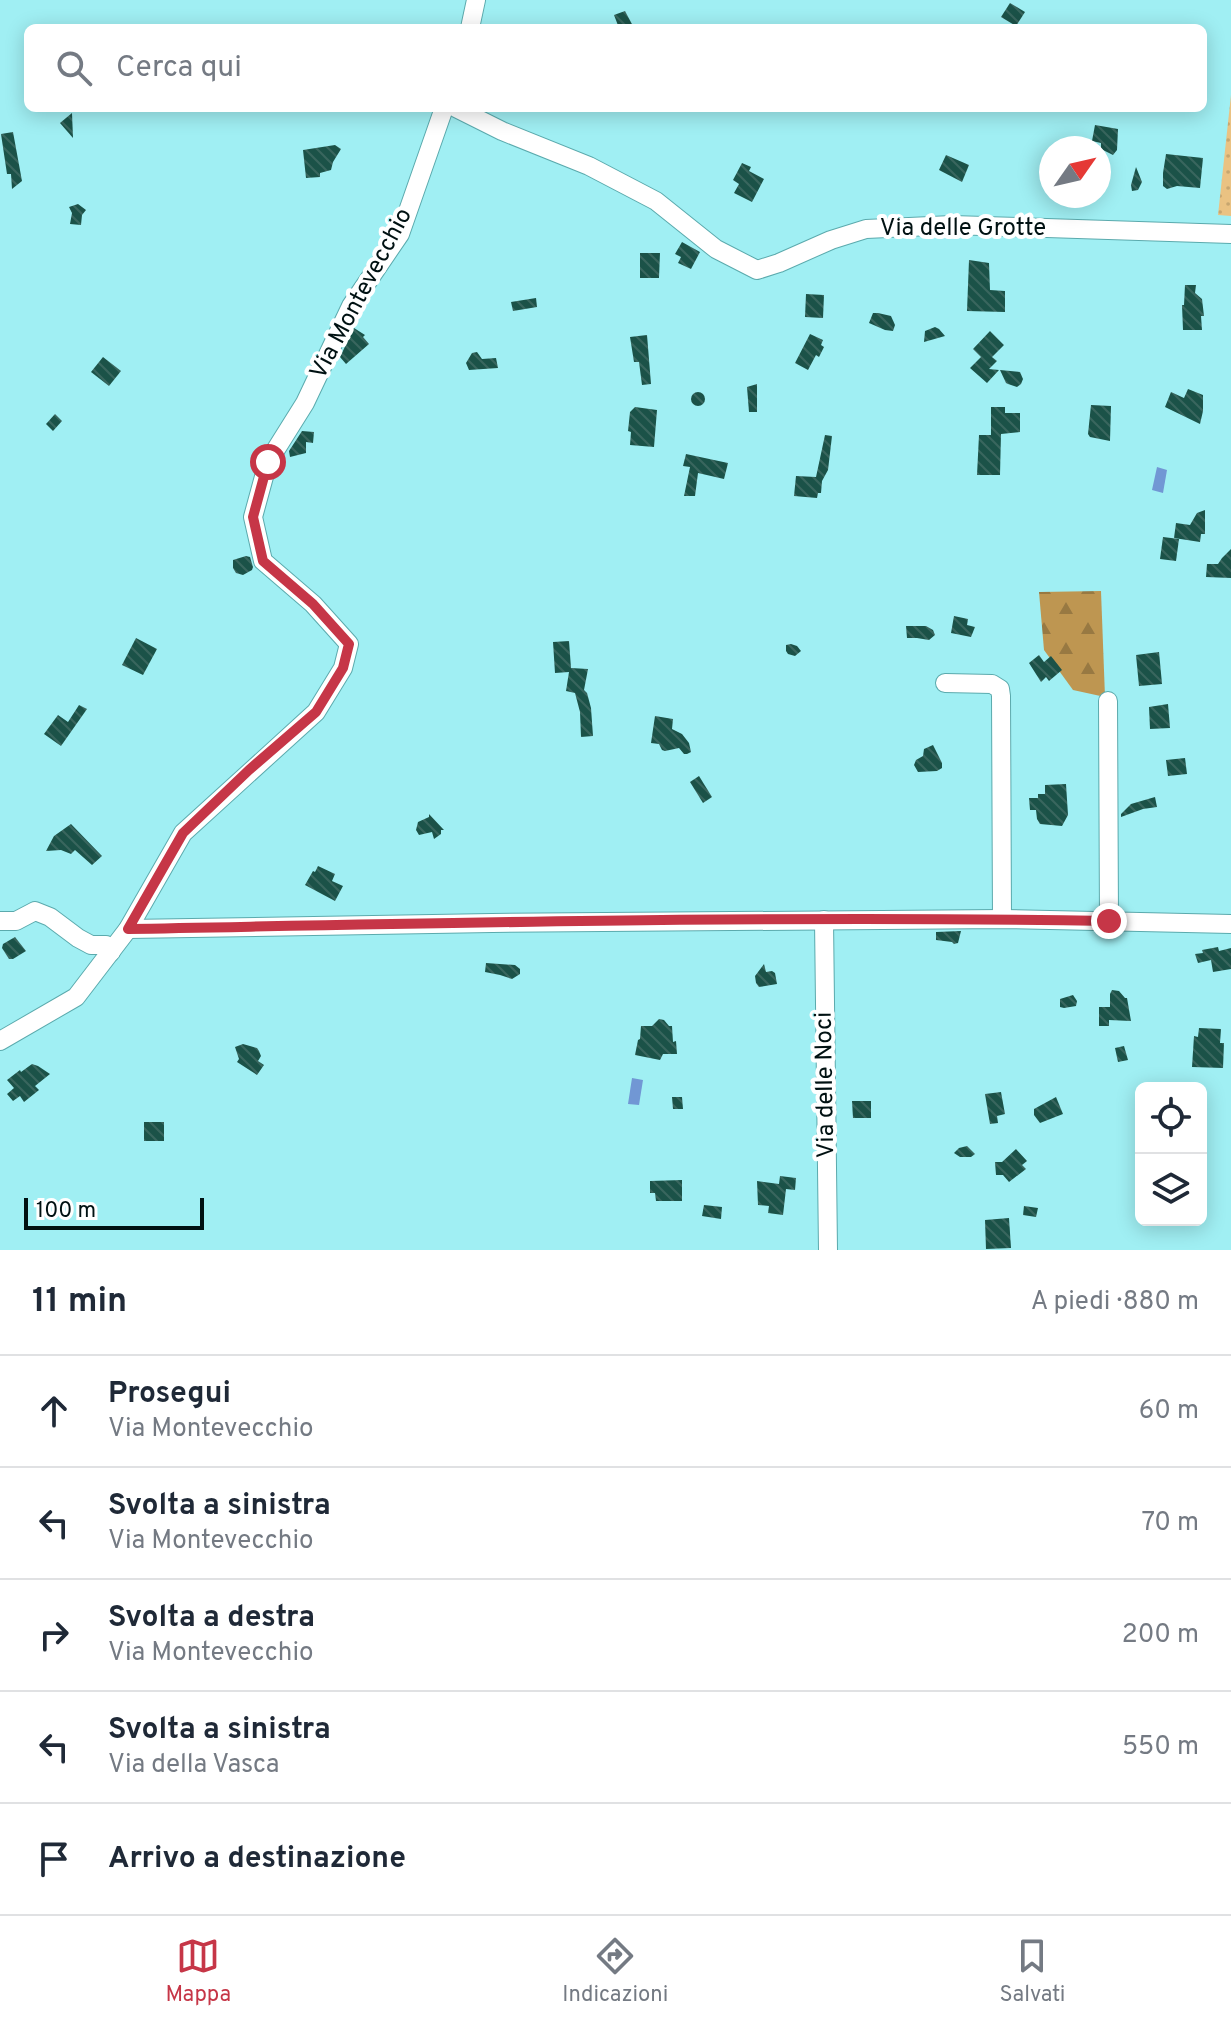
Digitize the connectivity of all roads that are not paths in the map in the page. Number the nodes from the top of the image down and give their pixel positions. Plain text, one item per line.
1 (476, 0) edge
2 (471, 24) edge
3 (443, 112) edge
4 (464, 112) edge
5 (1231, 234) edge
6 (945, 683) dead end
7 (1108, 701) dead end
8 (1002, 919) junction
9 (824, 920) junction
10 (0, 921) edge
11 (1109, 921) junction
12 (1231, 924) edge
13 (128, 929) junction
14 (111, 952) junction
15 (0, 1041) edge
16 (828, 1250) edge

1 - 2 street
3 - 13 street, Via Montevecchio
4 - 5 street, Via delle Grotte
6 - 8 street
7 - 11 street
8 - 9 street
8 - 11 street
9 - 13 street
9 - 16 street, Via delle Noci
10 - 14 street
11 - 12 street
13 - 14 street
14 - 15 street

